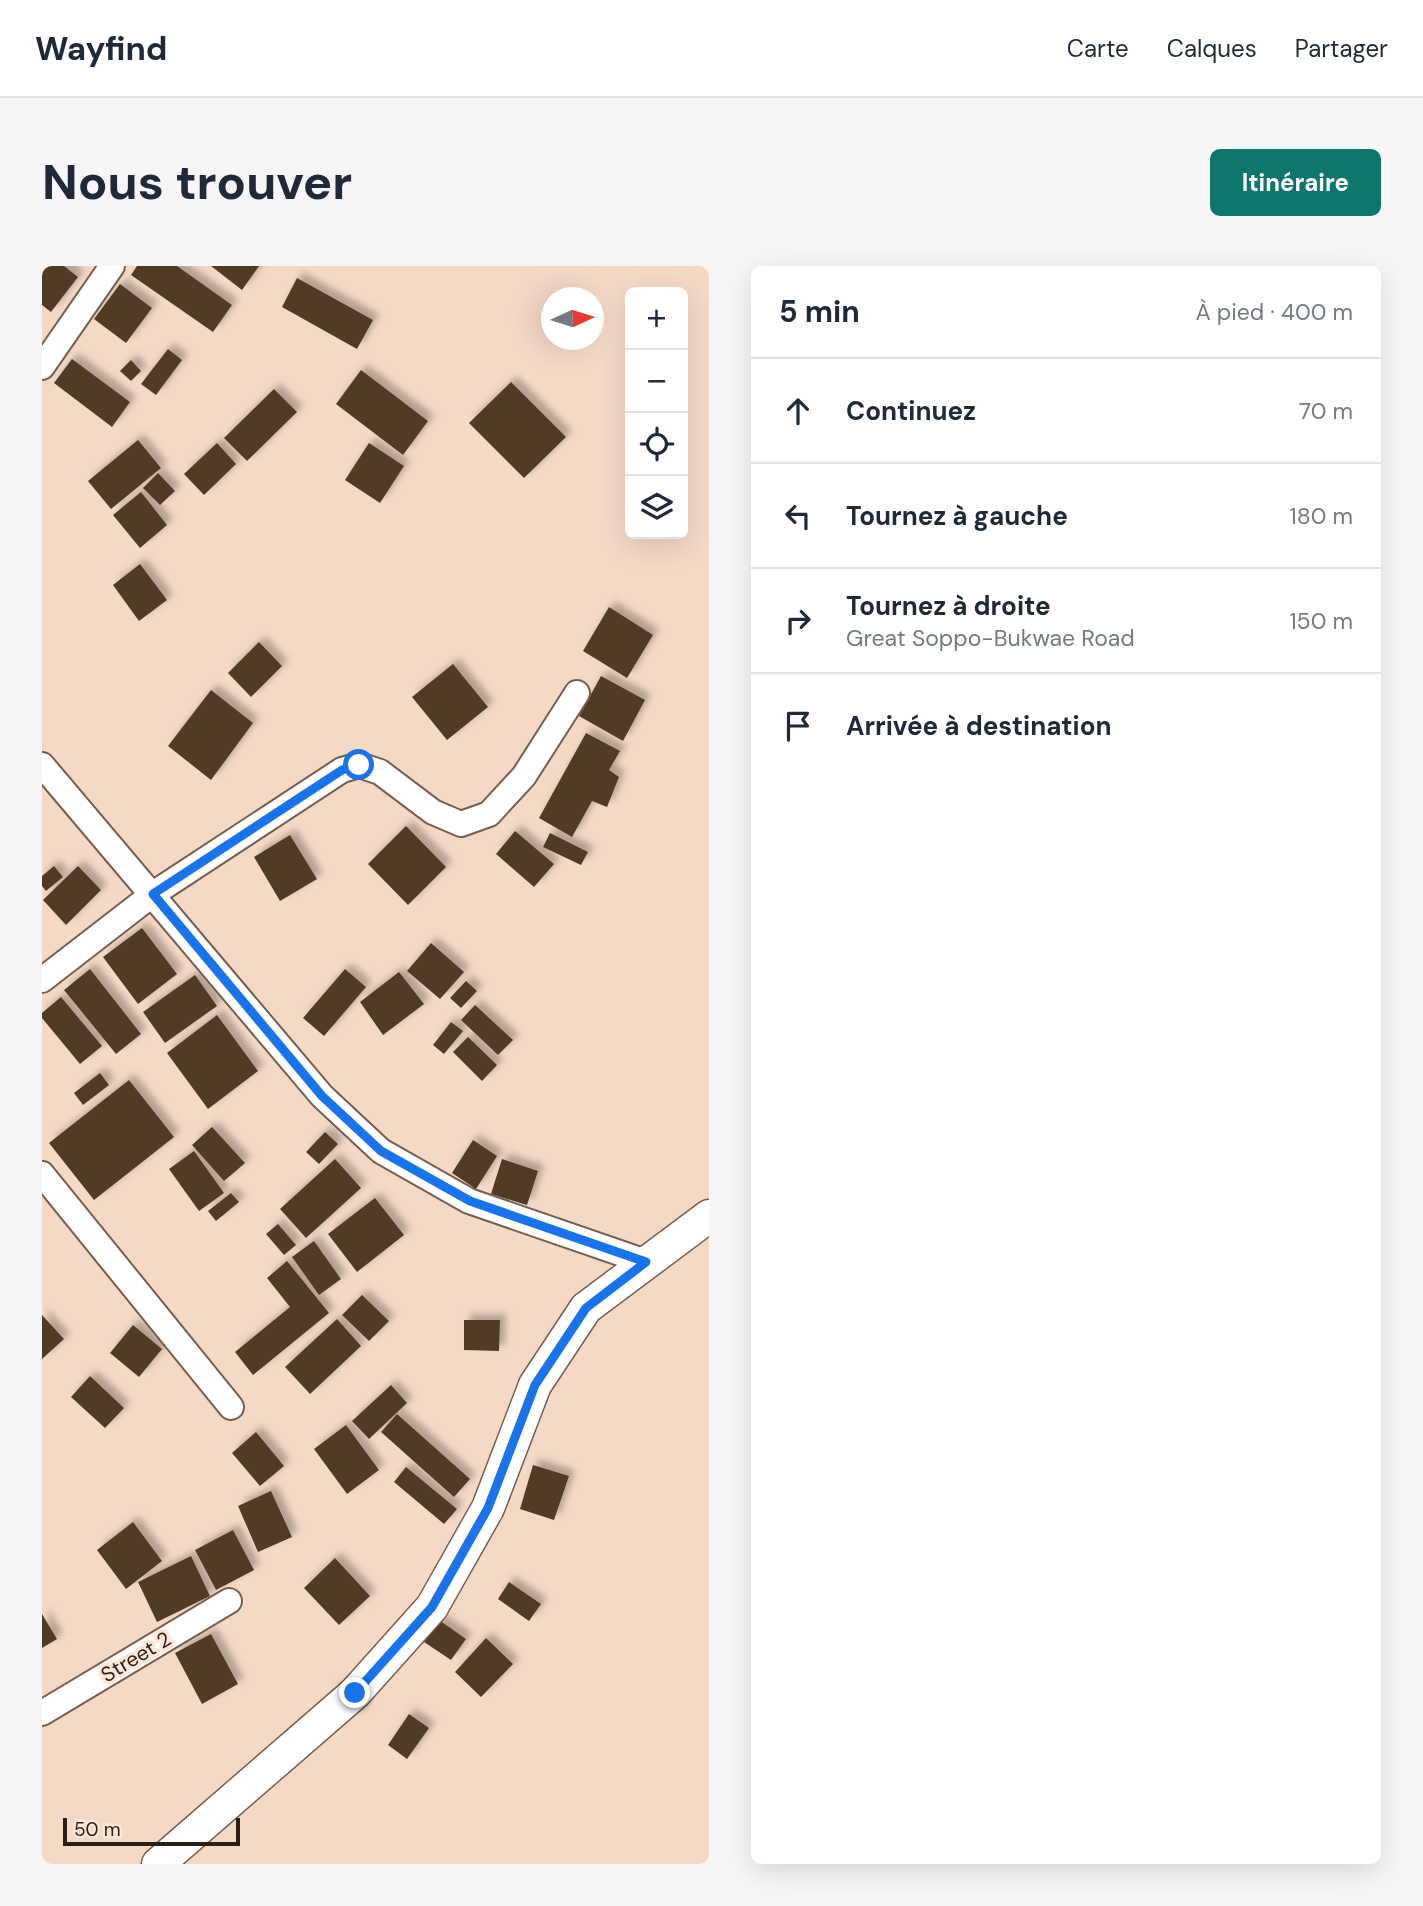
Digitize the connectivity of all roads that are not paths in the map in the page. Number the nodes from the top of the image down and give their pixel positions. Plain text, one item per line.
1 (112, 266) edge
2 (42, 367) edge
3 (577, 693) dead end
4 (42, 765) edge
5 (153, 894) junction
6 (42, 980) edge
7 (42, 1174) edge
8 (709, 1216) edge
9 (646, 1262) junction
10 (231, 1408) dead end
11 (229, 1601) dead end
12 (42, 1713) edge
13 (158, 1864) edge

1 - 2 street
3 - 5 street
4 - 5 street
5 - 6 street
5 - 9 street
7 - 10 street
8 - 9 street
9 - 13 street
11 - 12 street, Street 2

